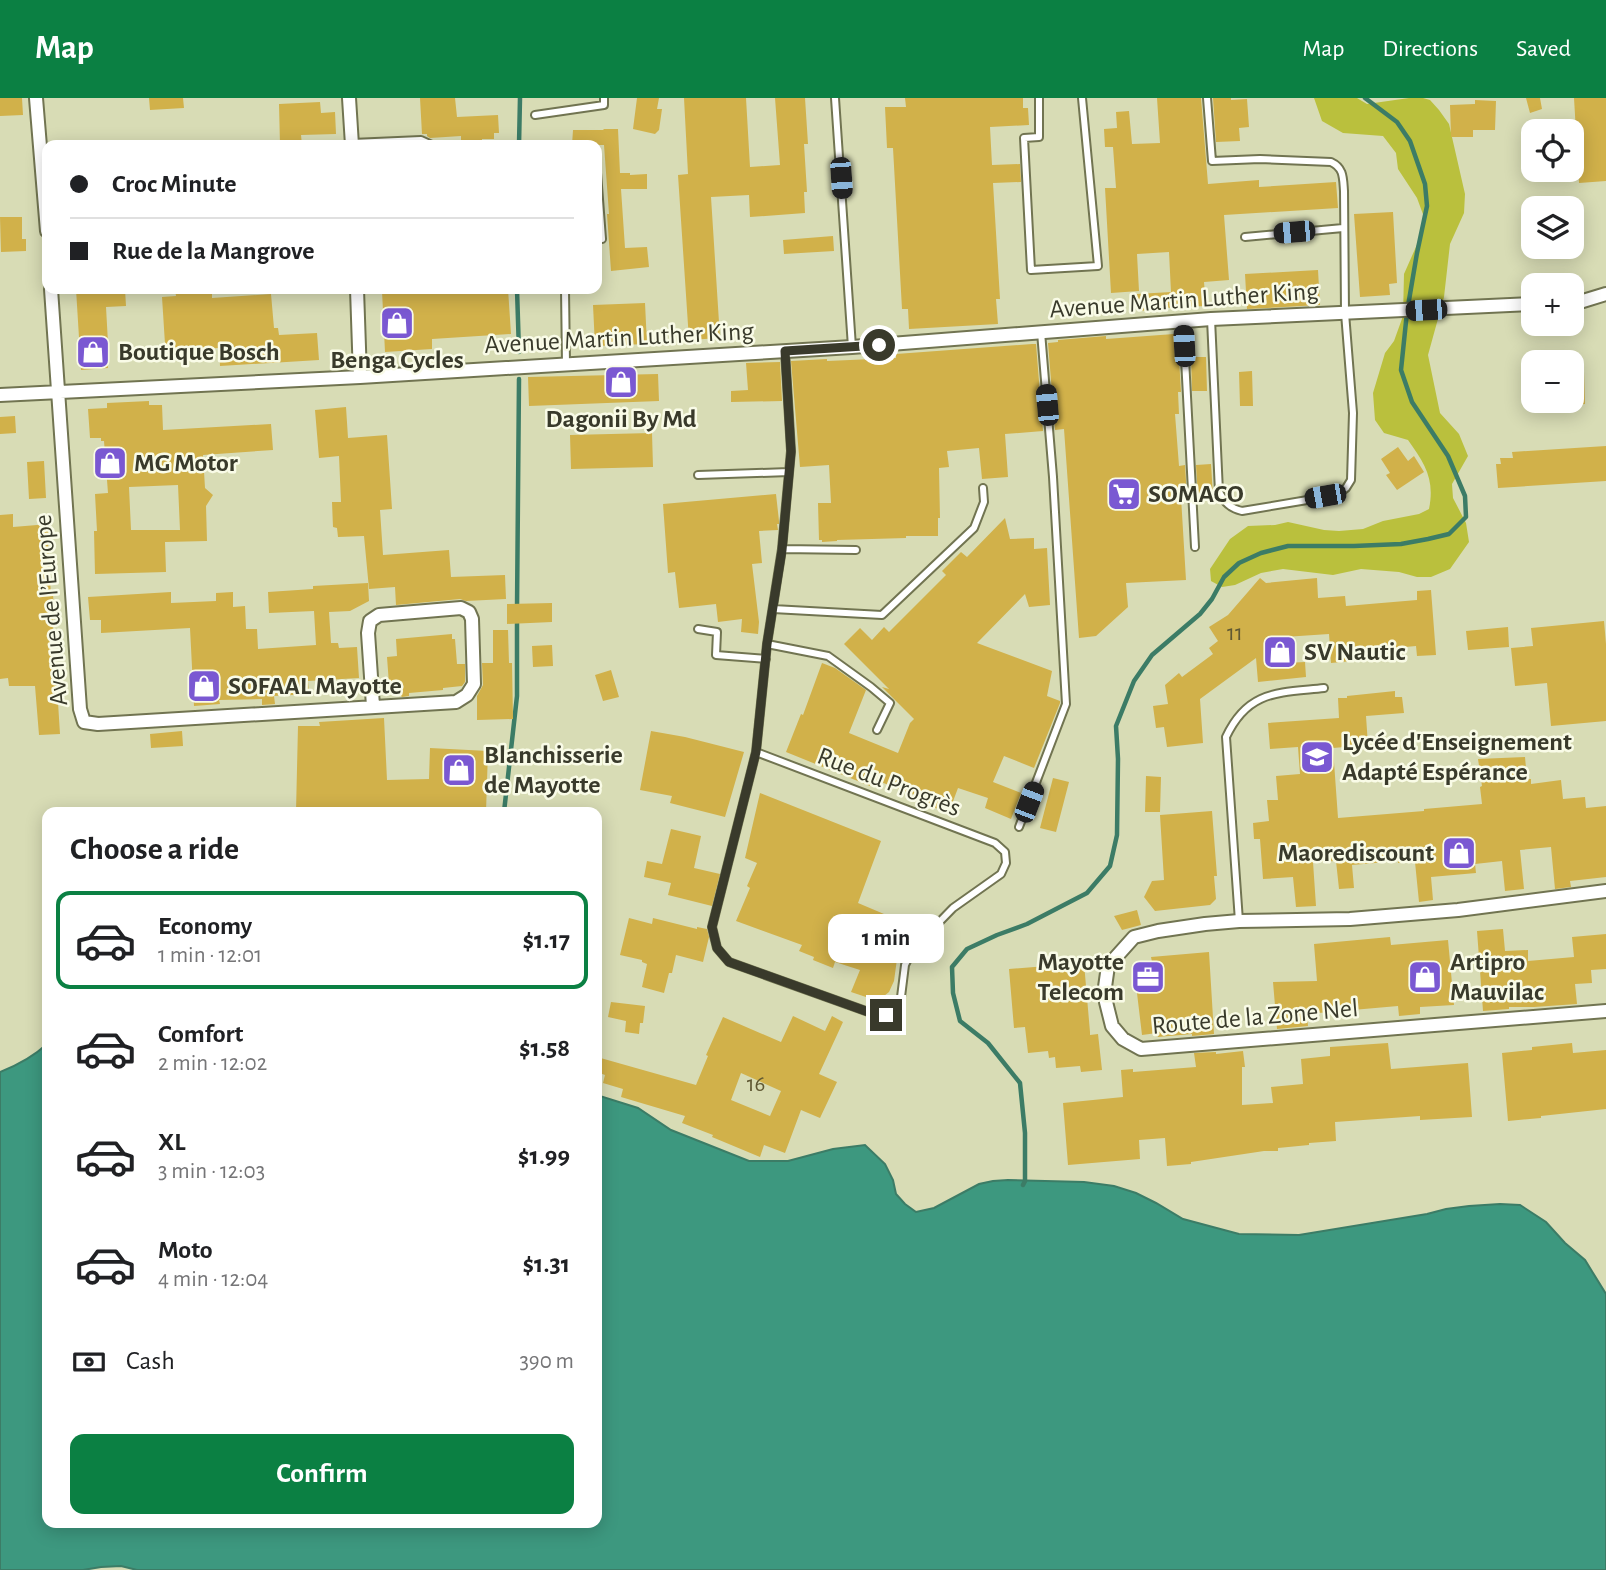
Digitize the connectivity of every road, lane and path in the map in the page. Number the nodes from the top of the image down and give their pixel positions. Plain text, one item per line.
1 (36, 98) edge
2 (349, 98) edge
3 (604, 98) edge
4 (835, 98) edge
5 (1039, 98) edge
6 (1082, 98) edge
7 (1208, 98) edge
8 (534, 115) dead end
9 (352, 140) edge
10 (42, 171) edge
11 (1343, 228) junction
12 (1245, 237) dead end
13 (51, 294) edge
14 (357, 294) edge
15 (565, 294) edge
16 (1606, 294) edge
17 (1584, 301) edge
18 (1521, 305) edge
19 (1345, 313) junction
20 (1211, 319) junction
21 (1182, 321) junction
22 (1041, 332) junction
23 (852, 347) junction
24 (785, 351) junction
25 (566, 365) junction
26 (360, 377) junction
27 (57, 391) junction
28 (0, 394) edge
29 (789, 472) junction
30 (698, 475) dead end
31 (983, 488) dead end
32 (1195, 547) dead end
33 (782, 550) junction
34 (856, 550) dead end
35 (773, 609) junction
36 (698, 629) dead end
37 (767, 644) junction
38 (766, 659) junction
39 (1324, 688) dead end
40 (373, 706) junction
41 (877, 730) dead end
42 (756, 752) junction
43 (1019, 827) dead end
44 (1606, 891) edge
45 (1239, 921) junction
46 (1606, 1011) edge

1 - 10 street
2 - 9 street
3 - 8 lane
4 - 23 lane
5 - 6 lane
7 - 11 lane
11 - 12 lane
11 - 19 lane
13 - 27 street, Avenue de l’Europe
14 - 26 street
15 - 25 lane
16 - 17 street
18 - 19 street, Avenue Martin Luther King
19 - 20 street, Avenue Martin Luther King
19 - 20 lane
20 - 21 street, Avenue Martin Luther King
21 - 22 street, Avenue Martin Luther King
21 - 32 lane
22 - 23 street, Avenue Martin Luther King
22 - 43 lane
23 - 24 street, Avenue Martin Luther King
24 - 25 street, Avenue Martin Luther King
24 - 29 lane
25 - 26 street, Avenue Martin Luther King
26 - 27 street, Avenue Martin Luther King
27 - 28 street, Avenue Martin Luther King
27 - 40 street, Avenue de l’Europe
29 - 30 lane
29 - 33 lane
31 - 35 lane
33 - 34 lane
33 - 35 lane
35 - 37 lane
36 - 38 lane
37 - 38 lane
37 - 41 lane
38 - 42 lane
39 - 45 lane
40 - 40 street, Avenue de l’Europe
42 - 42 lane, Rue du Progrès
44 - 45 street, Route de la Zone Nel
45 - 46 street, Route de la Zone Nel

